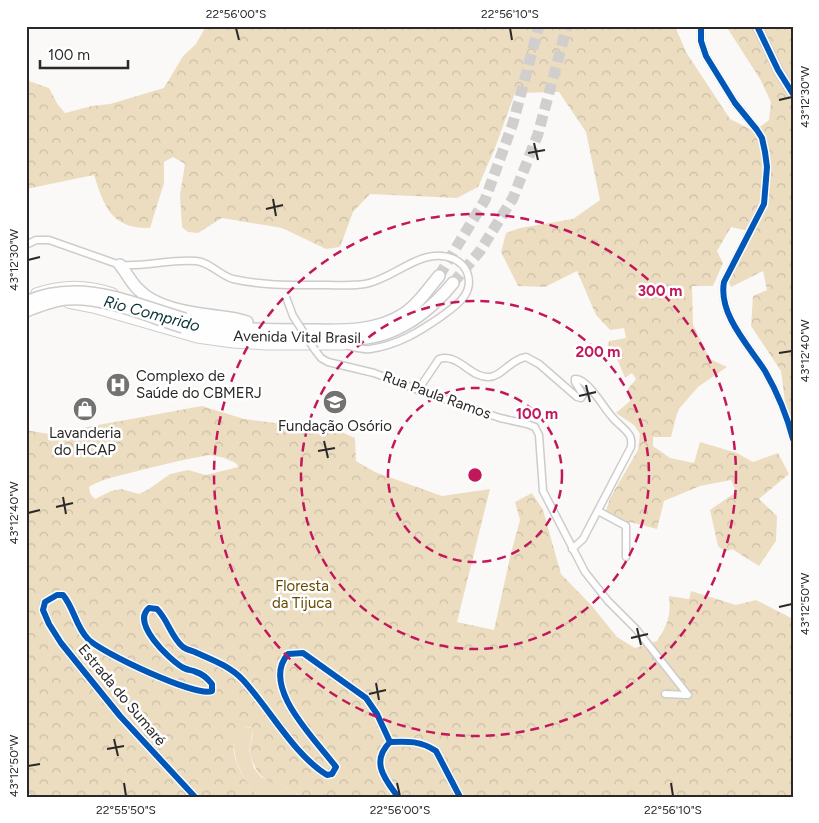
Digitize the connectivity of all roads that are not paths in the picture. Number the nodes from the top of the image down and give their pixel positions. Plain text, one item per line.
1 (701, 26) edge
2 (757, 26) edge
3 (793, 94) edge
4 (26, 245) edge
5 (120, 265) junction
6 (439, 276) tunnel mouth
7 (453, 283) tunnel mouth
8 (284, 286) junction
9 (26, 297) edge
10 (26, 302) edge
11 (26, 312) edge
12 (424, 312) junction
13 (170, 313) junction
14 (247, 322) junction
15 (184, 323) junction
16 (373, 327) junction
17 (166, 328) junction
18 (344, 345) junction
19 (418, 390) junction
20 (793, 439) edge
21 (598, 511) junction
22 (572, 549) junction
23 (626, 556) dead end
24 (665, 694) dead end
25 (390, 742) junction
26 (195, 797) edge
27 (398, 797) edge
28 (460, 797) edge

1 - 20 street
2 - 3 main road
4 - 5 street
5 - 8 street
5 - 14 highway
6 - 16 highway, Avenida Vital Brasil
7 - 12 highway, Avenida Vital Brasil
8 - 18 street
8 - 19 street, Rua Paula Ramos, bridge
9 - 13 main road
10 - 15 highway, bridge
11 - 15 highway, bridge
11 - 17 main road
12 - 15 highway, Avenida Vital Brasil
12 - 18 highway
13 - 14 highway
13 - 17 main road, bridge
14 - 16 highway
15 - 16 highway, Avenida Vital Brasil
17 - 18 main road
19 - 21 street
19 - 22 street, Rua Paula Ramos
21 - 22 street
21 - 23 street
22 - 24 street, Rua Paula Ramos
25 - 26 street, Estrada do Sumaré
25 - 27 street
25 - 28 street

